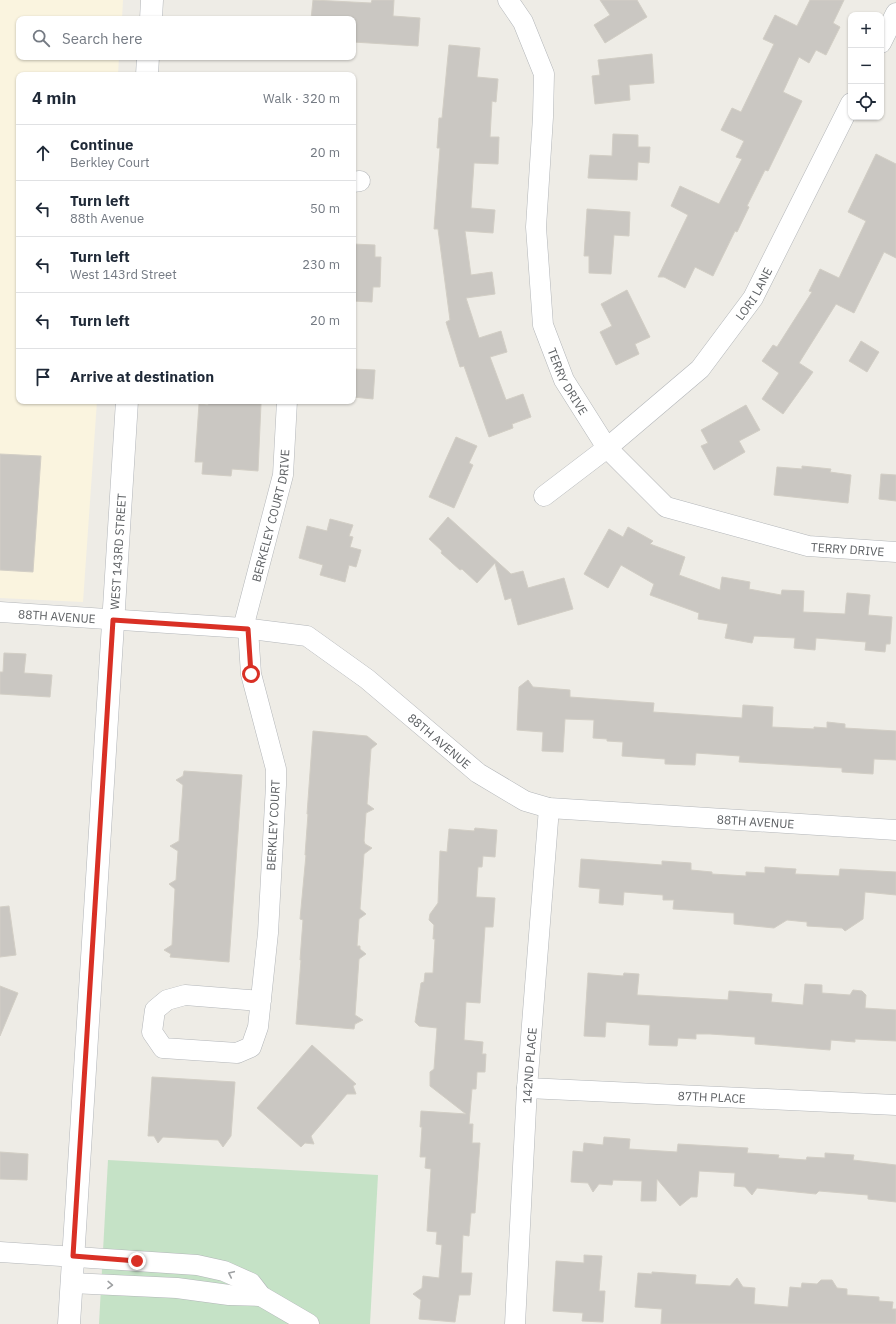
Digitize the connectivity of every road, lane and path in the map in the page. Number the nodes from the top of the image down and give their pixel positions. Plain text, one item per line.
1 (152, 0) edge
2 (508, 0) edge
3 (896, 13) edge
4 (150, 16) edge
5 (884, 37) edge
6 (148, 60) edge
7 (147, 72) edge
8 (848, 109) edge
9 (126, 404) edge
10 (287, 404) edge
11 (607, 448) junction
12 (544, 496) dead end
13 (896, 552) edge
14 (0, 612) edge
15 (113, 620) junction
16 (246, 628) junction
17 (549, 808) junction
18 (896, 830) edge
19 (261, 1001) junction
20 (527, 1088) junction
21 (896, 1105) edge
22 (0, 1252) edge
23 (73, 1256) junction
24 (71, 1283) junction
25 (262, 1296) junction
26 (69, 1324) edge
27 (309, 1324) edge
28 (515, 1324) edge

1 - 4 main road
2 - 11 street, TERRY DRIVE
3 - 5 street
6 - 7 main road
8 - 11 street, LORI LANE
9 - 15 main road, WEST 143RD STREET
10 - 16 street, BERKELEY COURT DRIVE
11 - 12 street, LORI LANE
11 - 13 street, TERRY DRIVE
14 - 15 street, 88TH AVENUE
15 - 16 street, 88TH AVENUE
15 - 23 main road, WEST 143RD STREET
16 - 17 street, 88TH AVENUE
16 - 19 street, BERKLEY COURT
17 - 18 street, 88TH AVENUE
17 - 20 street, 142ND PLACE
19 - 19 street, BERKLEY COURT
20 - 21 street, 87TH PLACE
20 - 28 street, 142ND PLACE
22 - 23 street
23 - 24 main road, WEST 143RD STREET
25 -> 23 street
24 -> 25 street
24 - 26 main road, WEST 143RD STREET
25 - 27 street

